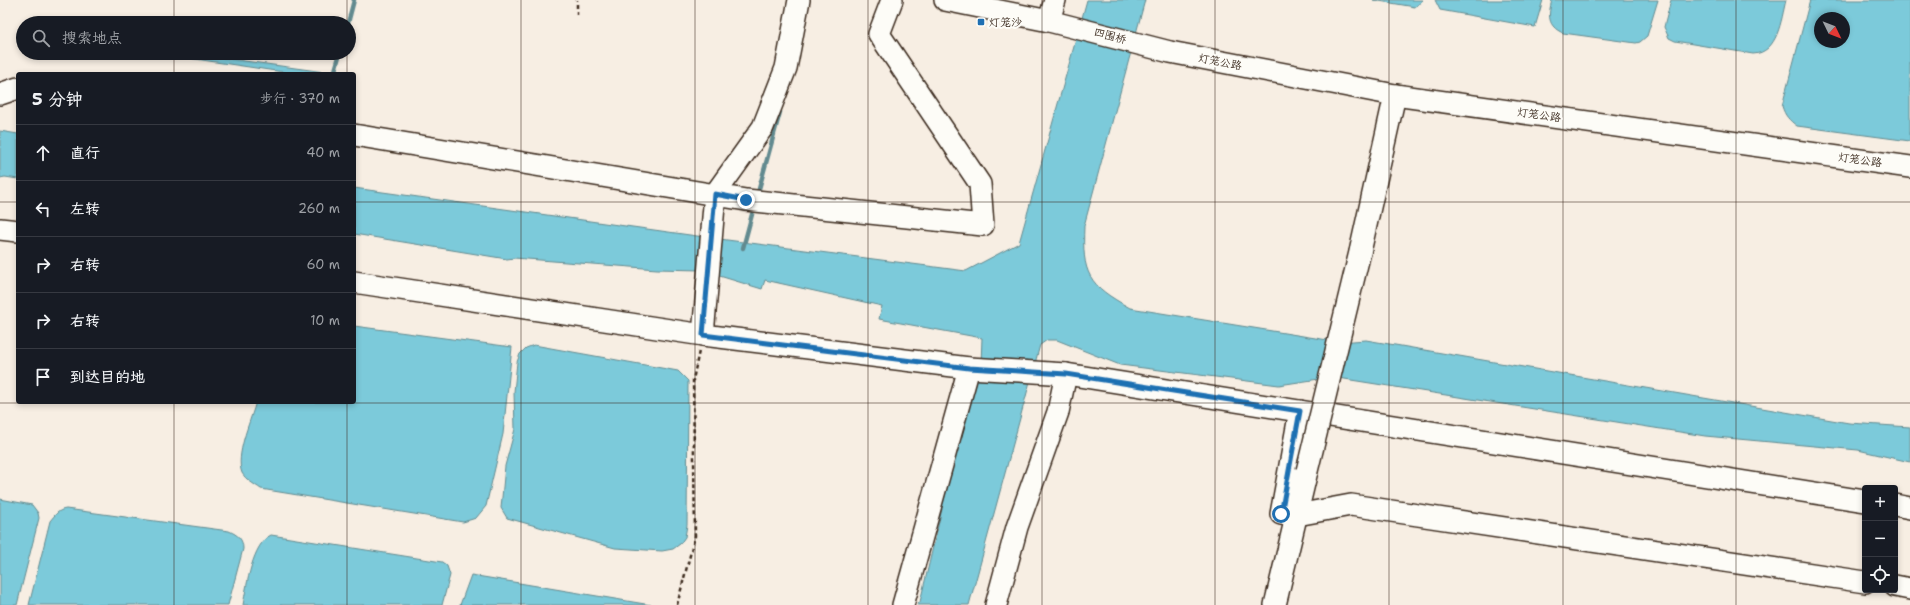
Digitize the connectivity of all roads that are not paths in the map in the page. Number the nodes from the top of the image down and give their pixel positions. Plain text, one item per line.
1 (799, 0) edge
2 (892, 0) edge
3 (945, 0) edge
4 (1055, 0) edge
5 (1049, 21) junction
6 (1170, 52) joint
7 (16, 89) edge
8 (0, 94) edge
9 (1395, 96) junction
10 (356, 134) edge
11 (1910, 167) edge
12 (715, 194) junction
13 (0, 229) edge
14 (16, 231) edge
15 (356, 282) edge
16 (703, 335) junction
17 (969, 368) junction
18 (1066, 374) junction
19 (1300, 411) junction
20 (1862, 500) edge
21 (1898, 506) edge
22 (1910, 508) edge
23 (1297, 515) junction
24 (1862, 582) edge
25 (1898, 587) edge
26 (1910, 589) edge
27 (903, 605) edge
28 (996, 605) edge
29 (1275, 605) edge

1 - 12 street
2 - 12 street
3 - 5 street
4 - 5 street
5 - 6 street, 四围桥
6 - 9 street, 灯笼公路
7 - 8 street
9 - 11 street, 灯笼公路
9 - 23 street, bridge
10 - 12 street
12 - 16 street
13 - 14 street
15 - 16 street
16 - 17 street
17 - 18 street
17 - 27 street
18 - 19 street
18 - 28 street
19 - 20 street
19 - 23 street
21 - 22 street
23 - 24 street
23 - 29 street
25 - 26 street

